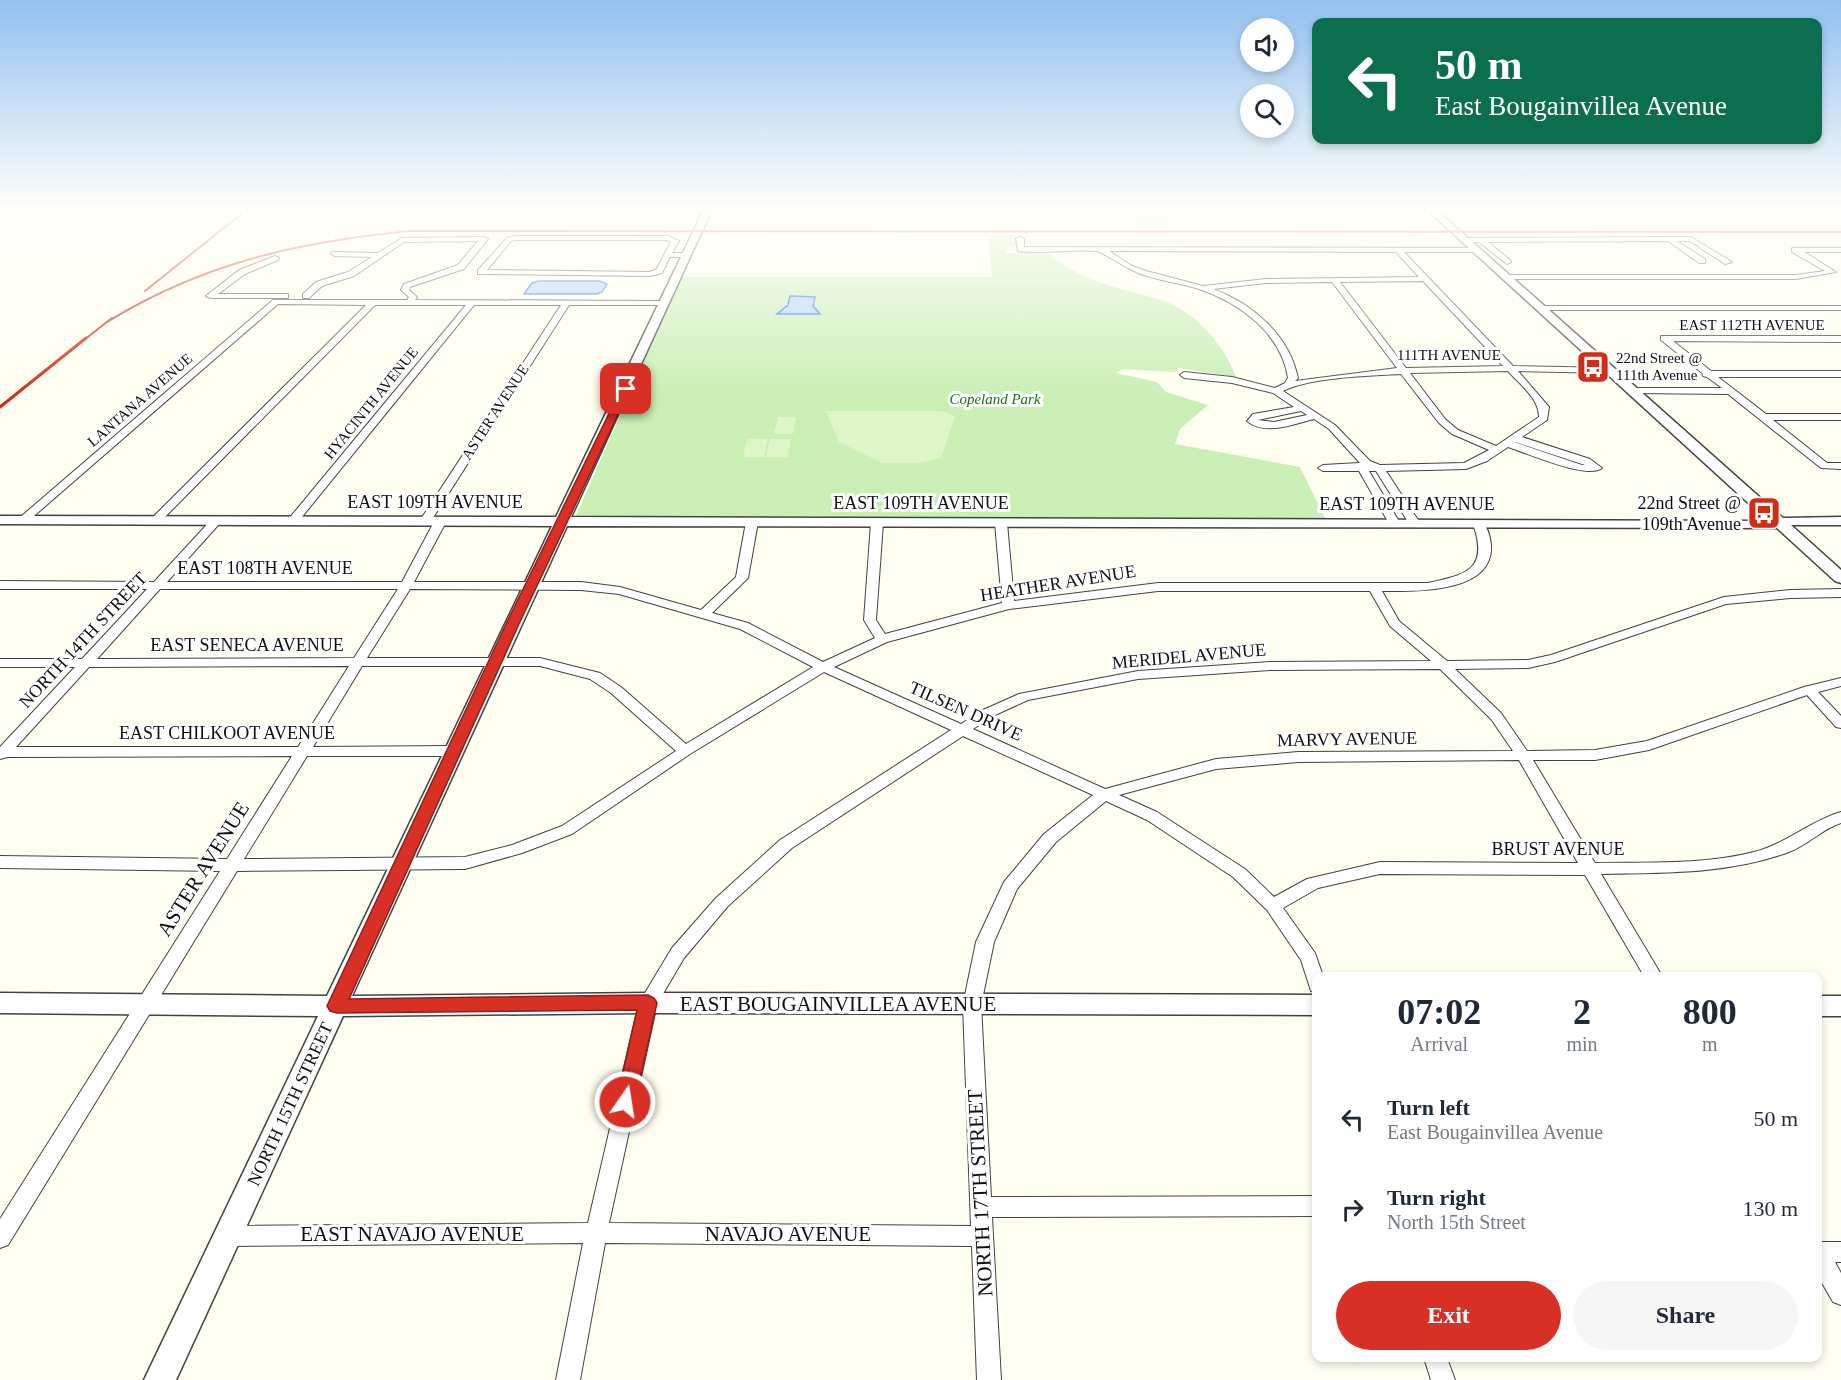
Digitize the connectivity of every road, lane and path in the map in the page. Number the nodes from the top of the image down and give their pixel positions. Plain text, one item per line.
1 (243, 271) edge
2 (355, 271) edge
3 (448, 271) edge
4 (483, 271) edge
5 (658, 271) edge
6 (672, 271) edge
7 (1136, 271) edge
8 (1419, 271) edge
9 (1502, 271) edge
10 (1831, 271) edge
11 (1507, 277) junction
12 (1333, 279) junction
13 (1427, 279) junction
14 (1200, 288) junction
15 (306, 296) junction
16 (410, 299) junction
17 (373, 302) junction
18 (470, 303) junction
19 (566, 303) junction
20 (664, 303) junction
21 (1539, 308) junction
22 (1841, 308) edge
23 (1841, 339) edge
24 (1401, 369) junction
25 (1510, 369) junction
26 (1611, 370) junction
27 (1706, 374) junction
28 (1841, 374) edge
29 (1184, 375) dead end
30 (1288, 385) junction
31 (1276, 391) junction
32 (1635, 391) junction
33 (1728, 391) junction
34 (1303, 408) junction
35 (1316, 416) junction
36 (1761, 417) junction
37 (1841, 417) edge
38 (1510, 440) junction
39 (1494, 449) junction
40 (1364, 465) junction
41 (1841, 466) edge
42 (1323, 468) dead end
43 (1379, 468) junction
44 (0, 520) edge
45 (23, 520) junction
46 (156, 520) junction
47 (216, 521) junction
48 (293, 521) junction
49 (1841, 521) edge
50 (432, 522) junction
51 (563, 522) junction
52 (752, 522) junction
53 (1779, 522) junction
54 (877, 523) junction
55 (1001, 523) junction
56 (1394, 523) junction
57 (1414, 523) junction
58 (1479, 524) junction
59 (1841, 578) edge
60 (0, 585) edge
61 (159, 585) junction
62 (530, 586) junction
63 (405, 587) junction
64 (1375, 589) junction
65 (1841, 593) edge
66 (1008, 605) junction
67 (704, 614) junction
68 (882, 639) junction
69 (358, 662) junction
70 (495, 662) junction
71 (0, 663) edge
72 (87, 663) junction
73 (1445, 666) junction
74 (823, 668) junction
75 (1841, 682) edge
76 (1809, 690) junction
77 (1841, 724) edge
78 (962, 731) junction
79 (454, 751) junction
80 (685, 751) junction
81 (2, 753) edge
82 (300, 753) junction
83 (1524, 757) junction
84 (1105, 794) junction
85 (1841, 817) edge
86 (0, 862) edge
87 (401, 863) junction
88 (233, 865) junction
89 (1592, 870) junction
90 (1273, 906) junction
91 (1313, 972) edge
92 (1651, 972) edge
93 (0, 1003) edge
94 (648, 1003) junction
95 (144, 1005) junction
96 (972, 1005) junction
97 (1312, 1005) edge
98 (337, 1006) junction
99 (1822, 1006) edge
100 (1841, 1006) edge
101 (980, 1206) junction
102 (1312, 1206) edge
103 (596, 1233) junction
104 (227, 1236) junction
105 (981, 1236) junction
106 (0, 1238) edge
107 (1841, 1252) edge
108 (1822, 1253) edge
109 (1822, 1260) edge
110 (1841, 1294) edge
111 (1437, 1362) edge
112 (160, 1380) edge
113 (568, 1380) edge
114 (989, 1380) edge
115 (1443, 1380) edge

1 - 15 street
2 - 15 street
3 - 16 street
4 - 5 street
6 - 20 street, NORTH 15TH STREET
7 - 14 street
8 - 13 street
9 - 11 street
10 - 11 street
11 - 21 street
12 - 13 street
12 - 14 street
12 - 24 street
13 - 25 street
14 - 30 street
15 - 16 street
16 - 17 street
16 - 18 street
17 - 45 street, LANTANA AVENUE
17 - 46 street
18 - 19 street
18 - 48 street, HYACINTH AVENUE
19 - 20 street
19 - 50 street, ASTER AVENUE
20 - 51 street, NORTH 15TH STREET
21 - 22 street
21 - 26 street
23 - 27 street, EAST 112TH AVENUE
24 - 25 street, 111TH AVENUE
24 - 30 street, 111TH AVENUE
24 - 39 street
25 - 26 street, 111TH AVENUE
25 - 38 street
26 - 32 street
27 - 28 street
27 - 33 street
29 - 31 street
30 - 31 street, 111TH AVENUE
31 - 34 street
32 - 33 street
32 - 53 street
33 - 36 street
34 - 35 street
34 - 35 street
35 - 40 street
36 - 37 street
36 - 41 street
38 - 38 street
38 - 39 street
39 - 43 street
40 - 42 street
40 - 43 street
40 - 56 street
43 - 57 street
44 - 45 street, EAST 109TH AVENUE
45 - 46 street, EAST 109TH AVENUE
46 - 47 street, EAST 109TH AVENUE
47 - 48 street, EAST 109TH AVENUE
47 - 61 street, NORTH 14TH STREET
48 - 50 street, EAST 109TH AVENUE
49 - 53 street, EAST 109TH AVENUE
50 - 51 street, EAST 109TH AVENUE
50 - 63 street, ASTER AVENUE
51 - 52 street, EAST 109TH AVENUE
51 - 62 street, NORTH 15TH STREET
52 - 54 street, EAST 109TH AVENUE
52 - 67 street
53 - 58 street, EAST 109TH AVENUE
53 - 59 street
54 - 55 street, EAST 109TH AVENUE
54 - 68 street
55 - 56 street, EAST 109TH AVENUE
55 - 66 street
56 - 57 street, EAST 109TH AVENUE
57 - 58 street, EAST 109TH AVENUE
58 - 64 street, HEATHER AVENUE
60 - 61 street, EAST 108TH AVENUE
61 - 63 street, EAST 108TH AVENUE
61 - 72 street, NORTH 14TH STREET
62 - 63 street, EAST 108TH AVENUE
62 - 67 street, TILSEN DRIVE
62 - 70 street, NORTH 15TH STREET
63 - 69 street, ASTER AVENUE
64 - 66 street, HEATHER AVENUE
64 - 73 street
65 - 73 street, MERIDEL AVENUE
66 - 68 street, HEATHER AVENUE
67 - 74 street, TILSEN DRIVE
68 - 74 street, HEATHER AVENUE
69 - 70 street, EAST SENECA AVENUE
69 - 72 street, EAST SENECA AVENUE
69 - 82 street, ASTER AVENUE
70 - 79 street, NORTH 15TH STREET
70 - 80 street, EAST SENECA AVENUE
71 - 72 street, EAST SENECA AVENUE
72 - 81 street, NORTH 14TH STREET
73 - 78 street, MERIDEL AVENUE
73 - 83 street
74 - 78 street, TILSEN DRIVE
74 - 80 street, HEATHER AVENUE
75 - 76 street, MARVY AVENUE
76 - 77 street
76 - 83 street, MARVY AVENUE
78 - 84 street, TILSEN DRIVE
78 - 94 street, MERIDEL AVENUE
79 - 82 street, EAST CHILKOOT AVENUE
79 - 87 street, NORTH 15TH STREET
80 - 87 street, HEATHER AVENUE
81 - 82 street, EAST CHILKOOT AVENUE
82 - 88 street, ASTER AVENUE
83 - 84 street, MARVY AVENUE
83 - 89 street
84 - 90 street, TILSEN DRIVE
84 - 96 street, MARVY AVENUE
85 - 89 street, BRUST AVENUE
86 - 88 street, HEATHER AVENUE
87 - 88 street, HEATHER AVENUE
87 - 98 street, NORTH 15TH STREET
88 - 95 street, ASTER AVENUE
89 - 90 street, BRUST AVENUE
89 - 92 street
90 - 91 street, TILSEN DRIVE
93 - 95 street, EAST BOUGAINVILLEA AVENUE
94 - 96 street, EAST BOUGAINVILLEA AVENUE
94 - 98 street, EAST BOUGAINVILLEA AVENUE
94 - 103 street, MERIDEL AVENUE
95 - 98 street, EAST BOUGAINVILLEA AVENUE
95 - 106 street, ASTER AVENUE
96 - 97 street, EAST BOUGAINVILLEA AVENUE
96 - 101 street, NORTH 17TH STREET
98 - 104 street, NORTH 15TH STREET
99 - 100 street
101 - 102 street
101 - 105 street, NORTH 17TH STREET
103 - 104 street, EAST NAVAJO AVENUE
103 - 105 street, NAVAJO AVENUE
103 - 113 street, MERIDEL AVENUE
104 - 112 street, NORTH 15TH STREET
105 - 114 street, NORTH 17TH STREET
107 - 108 street
109 - 110 street
111 - 115 street

